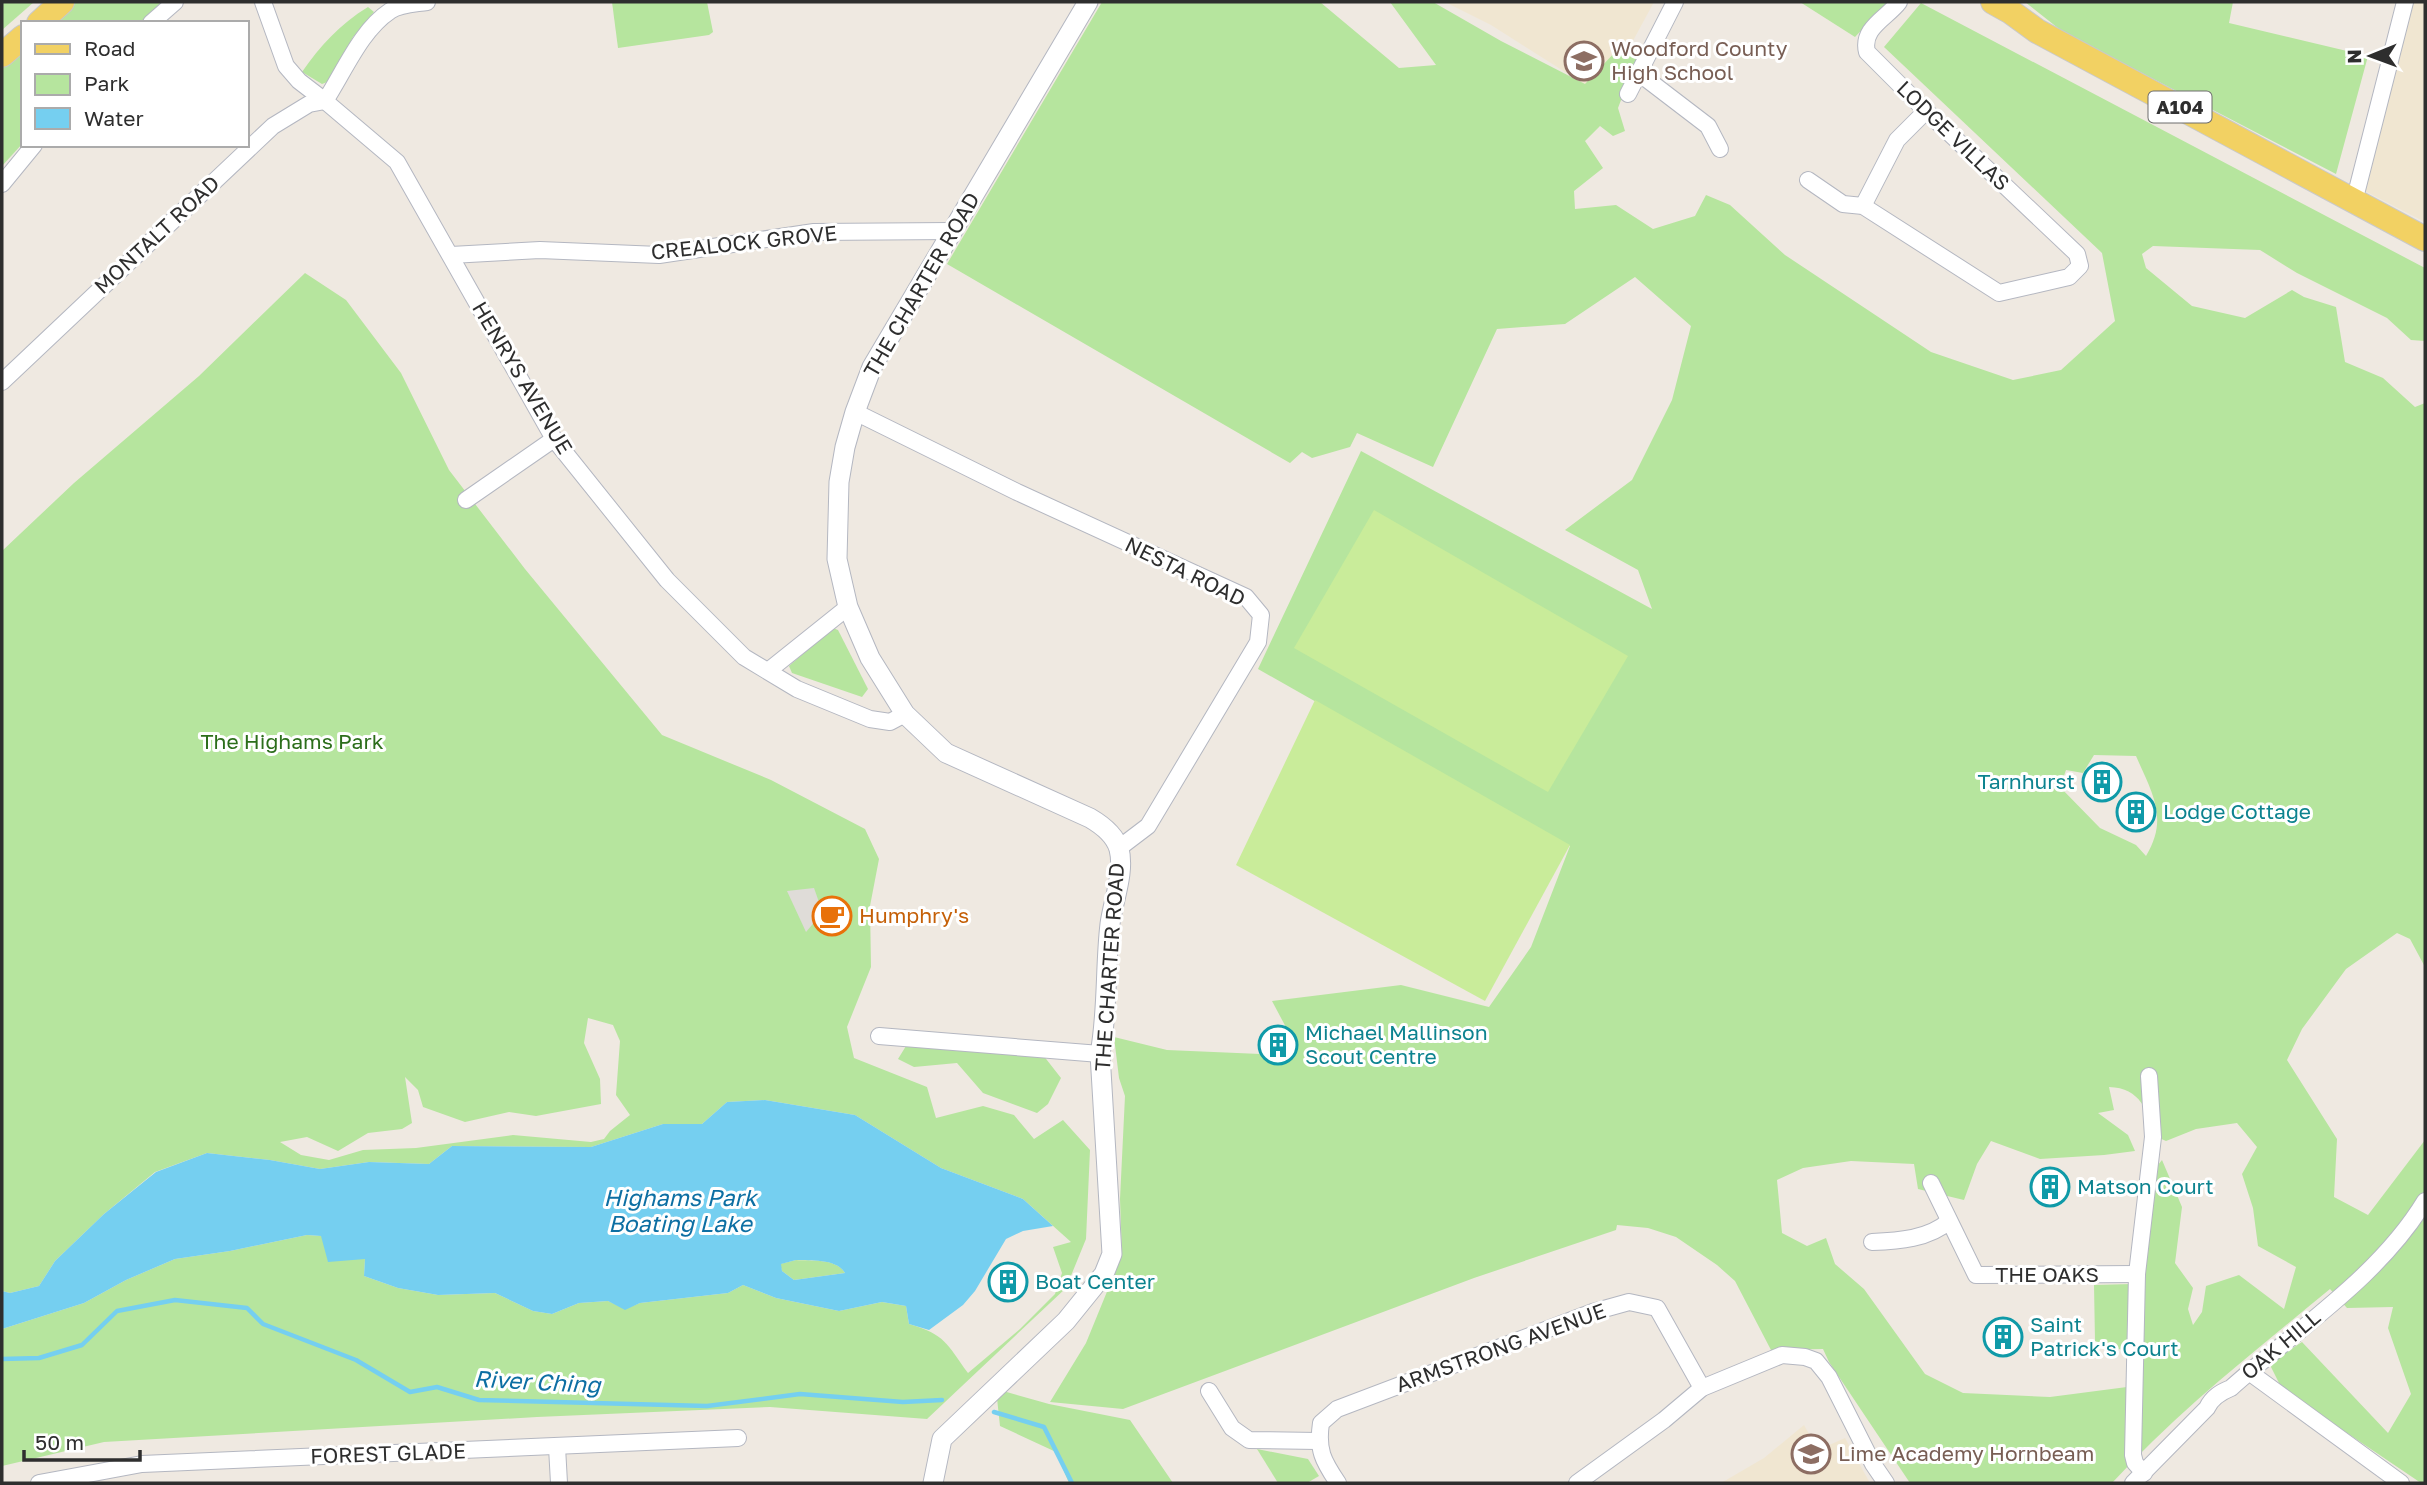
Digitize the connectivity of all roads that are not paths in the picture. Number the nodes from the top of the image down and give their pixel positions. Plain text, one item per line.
1 (62, 2) edge
2 (175, 2) edge
3 (263, 2) edge
4 (427, 2) edge
5 (1675, 2) edge
6 (1899, 2) edge
7 (2405, 2) edge
8 (406, 3) edge
9 (1084, 3) edge
10 (2004, 5) edge
11 (41, 21) edge
12 (153, 21) edge
13 (21, 39) edge
14 (2, 55) edge
15 (1640, 74) junction
16 (1628, 94) dead end
17 (325, 100) junction
18 (1926, 111) junction
19 (32, 147) edge
20 (1720, 149) dead end
21 (1808, 180) dead end
22 (2, 184) edge
23 (2351, 200) junction
24 (1863, 206) junction
25 (952, 230) junction
26 (2425, 239) edge
27 (451, 255) junction
28 (2, 382) edge
29 (855, 412) junction
30 (554, 439) junction
31 (466, 500) dead end
32 (848, 607) junction
33 (768, 671) junction
34 (905, 714) junction
35 (1119, 848) junction
36 (879, 1036) dead end
37 (1100, 1054) junction
38 (2149, 1076) dead end
39 (1931, 1183) dead end
40 (2425, 1201) edge
41 (1949, 1221) junction
42 (1872, 1242) dead end
43 (2137, 1274) junction
44 (2249, 1372) junction
45 (1702, 1388) junction
46 (1209, 1391) dead end
47 (738, 1438) dead end
48 (1318, 1441) junction
49 (557, 1447) junction
50 (2138, 1478) edge
51 (71, 1480) edge
52 (39, 1483) edge
53 (559, 1483) edge
54 (933, 1483) edge
55 (1338, 1483) edge
56 (1577, 1483) edge
57 (1886, 1483) edge
58 (2401, 1483) edge

1 - 11 main road
2 - 12 street
3 - 17 street
4 - 8 street
5 - 15 street
6 - 18 street, LODGE VILLAS
7 - 23 street
8 - 17 street
9 - 25 street, THE CHARTER ROAD
10 - 23 main road, A104
13 - 14 main road
15 - 16 street
15 - 20 street
17 - 27 street, HENRYS AVENUE
17 - 28 street, MONTALT ROAD
18 - 24 street
18 - 24 street, LODGE VILLAS
19 - 22 street
21 - 24 street
23 - 26 main road, A104
25 - 27 street, CREALOCK GROVE
25 - 29 street, THE CHARTER ROAD
27 - 30 street, HENRYS AVENUE
29 - 32 street, THE CHARTER ROAD
29 - 35 street, NESTA ROAD
30 - 31 street
30 - 33 street, HENRYS AVENUE
32 - 33 street
32 - 34 street, THE CHARTER ROAD
33 - 34 street, HENRYS AVENUE
34 - 35 street, THE CHARTER ROAD
35 - 37 street, THE CHARTER ROAD
36 - 37 street
37 - 54 street, THE CHARTER ROAD
38 - 43 street
39 - 41 street, THE OAKS
40 - 44 street, OAK HILL
41 - 42 street
41 - 43 street, THE OAKS
43 - 50 street
44 - 50 street, OAK HILL
44 - 58 street
45 - 48 street, ARMSTRONG AVENUE
45 - 56 street
45 - 57 street
46 - 48 street
47 - 49 street, FOREST GLADE
48 - 55 street
49 - 51 street, FOREST GLADE
49 - 53 street
51 - 52 street, FOREST GLADE

